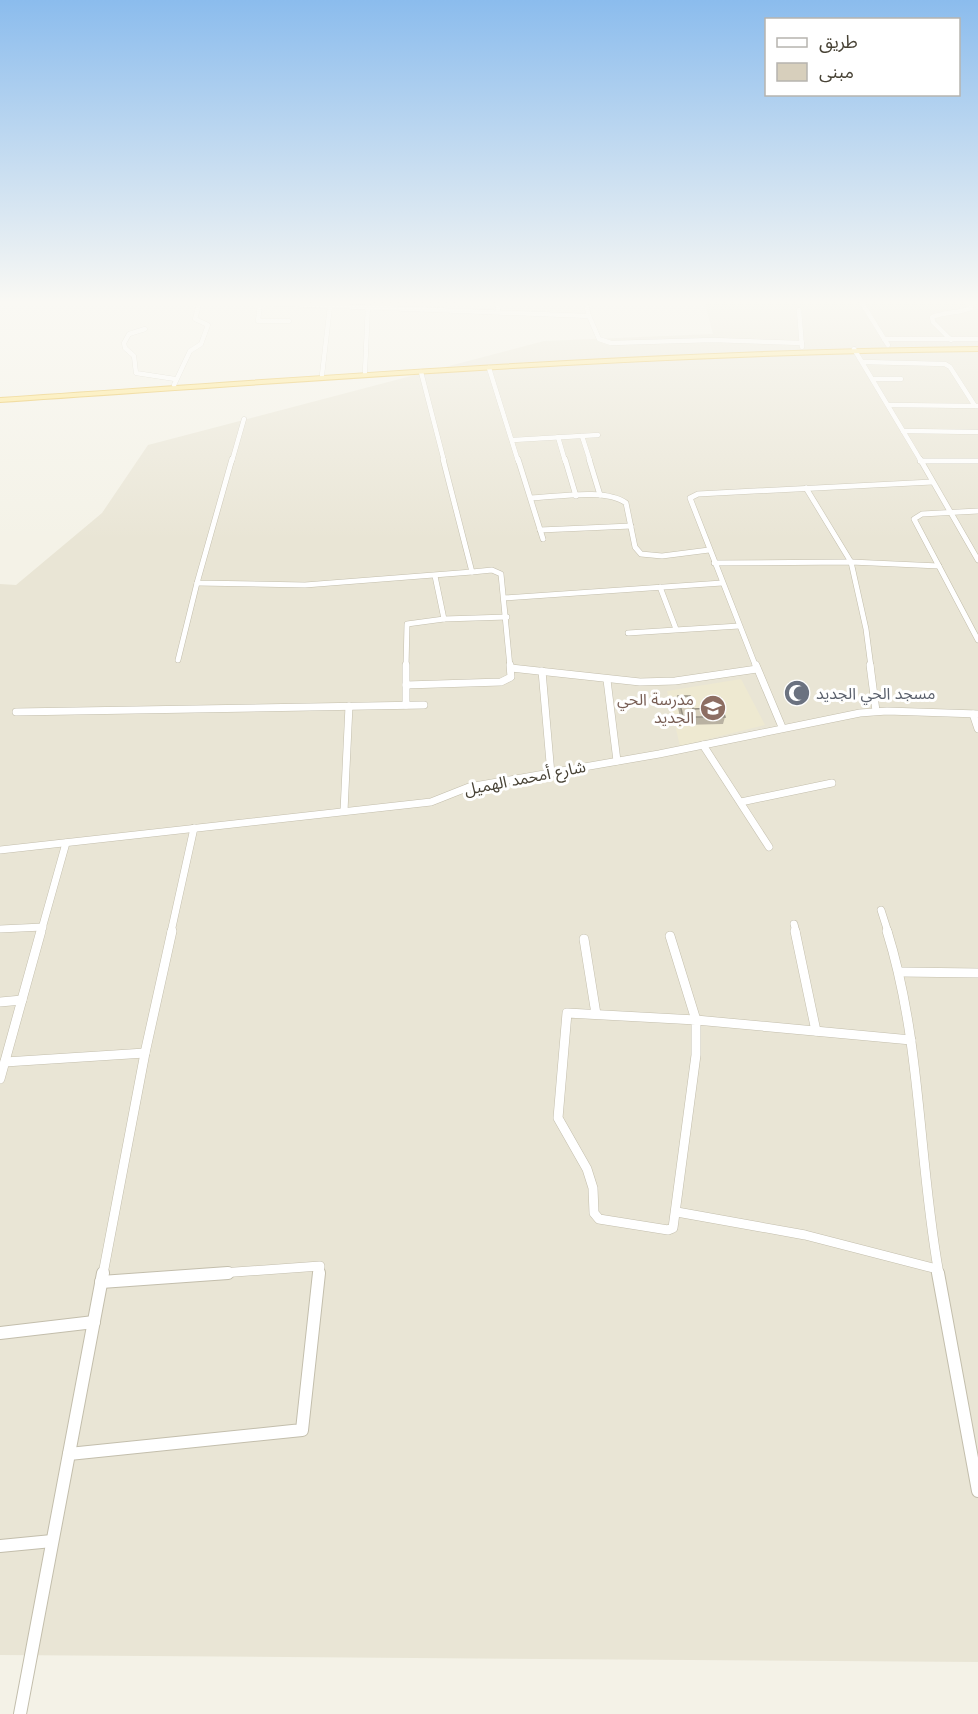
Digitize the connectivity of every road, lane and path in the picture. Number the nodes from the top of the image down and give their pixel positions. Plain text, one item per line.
1 (172, 380) edge
2 (217, 380) edge
3 (292, 380) edge
4 (423, 380) edge
5 (493, 380) edge
6 (875, 380) edge
7 (957, 380) edge
8 (175, 382) junction
9 (0, 398) edge
10 (890, 405) junction
11 (977, 406) edge
12 (244, 419) dead end
13 (903, 431) junction
14 (978, 432) edge
15 (598, 435) dead end
16 (582, 436) junction
17 (558, 437) junction
18 (513, 440) junction
19 (920, 461) junction
20 (978, 461) edge
21 (932, 482) junction
22 (806, 488) junction
23 (600, 495) junction
24 (576, 496) junction
25 (531, 498) junction
26 (978, 511) edge
27 (948, 512) junction
28 (631, 526) junction
29 (540, 530) junction
30 (543, 539) dead end
31 (709, 550) junction
32 (978, 560) edge
33 (851, 561) junction
34 (714, 563) junction
35 (939, 566) junction
36 (472, 572) junction
37 (435, 576) junction
38 (198, 583) junction
39 (722, 583) junction
40 (660, 586) junction
41 (504, 598) junction
42 (507, 617) junction
43 (444, 619) junction
44 (739, 626) junction
45 (676, 628) junction
46 (976, 630) edge
47 (628, 633) dead end
48 (978, 640) edge
49 (177, 660) dead end
50 (511, 668) junction
51 (757, 669) junction
52 (542, 671) junction
53 (607, 680) junction
54 (406, 685) junction
55 (406, 705) junction
56 (424, 705) dead end
57 (349, 706) junction
58 (876, 711) junction
59 (16, 712) dead end
60 (975, 714) edge
61 (782, 727) junction
62 (978, 729) edge
63 (703, 745) junction
64 (617, 761) junction
65 (551, 774) junction
66 (832, 783) dead end
67 (741, 802) junction
68 (344, 812) junction
69 (194, 828) junction
70 (66, 843) junction
71 (769, 847) dead end
72 (0, 850) edge
73 (880, 910) dead end
74 (794, 924) dead end
75 (43, 927) junction
76 (0, 929) edge
77 (670, 936) dead end
78 (584, 939) dead end
79 (900, 972) junction
80 (978, 973) edge
81 (22, 1000) junction
82 (0, 1002) edge
83 (596, 1014) junction
84 (696, 1020) junction
85 (816, 1031) junction
86 (911, 1040) junction
87 (145, 1053) junction
88 (5, 1062) junction
89 (0, 1079) edge
90 (677, 1212) junction
91 (937, 1269) junction
92 (101, 1282) junction
93 (94, 1322) junction
94 (0, 1333) edge
95 (69, 1454) junction
96 (978, 1491) edge
97 (52, 1541) junction
98 (0, 1546) edge
99 (20, 1714) edge

1 - 8 street
2 - 8 highway
3 - 9 highway
4 - 36 street
5 - 18 street
6 - 10 street
7 - 11 street
8 - 9 highway
10 - 11 street
10 - 13 street
12 - 38 street
13 - 14 street
13 - 19 street
15 - 16 street
16 - 17 street
16 - 23 street
17 - 18 street
17 - 24 street
18 - 25 street
19 - 20 street
19 - 21 street
21 - 22 street
21 - 27 street
22 - 31 street
22 - 33 street
23 - 24 street
23 - 28 street
24 - 25 street
25 - 29 street
26 - 27 street
27 - 32 street
27 - 35 street
28 - 29 street
28 - 31 street
29 - 30 street
31 - 34 street
33 - 34 street
33 - 35 street
33 - 58 street
34 - 39 street
35 - 46 street
36 - 37 street
36 - 41 street
37 - 38 street
37 - 43 street
38 - 49 street
39 - 40 street
39 - 44 street
40 - 41 street
40 - 45 street
41 - 42 street
42 - 43 street
42 - 50 street
43 - 54 street
44 - 45 street
44 - 51 street
45 - 47 street
46 - 48 street
50 - 52 street
50 - 54 street
51 - 53 street
51 - 61 street
52 - 53 street
52 - 65 street
53 - 64 street
54 - 55 street
55 - 56 street
55 - 57 street
57 - 59 street
57 - 68 street
58 - 60 street, شارع أمحمد الهميل
58 - 61 street, شارع أمحمد الهميل
60 - 62 street
61 - 63 street, شارع أمحمد الهميل
63 - 64 street, شارع أمحمد الهميل
63 - 67 street
64 - 65 street, شارع أمحمد الهميل
65 - 68 street, شارع أمحمد الهميل
66 - 67 street
67 - 71 street
68 - 69 street, شارع أمحمد الهميل
69 - 70 street, شارع أمحمد الهميل
69 - 87 street
70 - 72 street, شارع أمحمد الهميل
70 - 75 street
73 - 79 street
74 - 85 street
75 - 76 street
75 - 81 street
77 - 84 street
78 - 83 street
79 - 80 street
79 - 86 street
81 - 82 street
81 - 88 street
83 - 84 street
83 - 90 street
84 - 85 street
84 - 90 street
85 - 86 street
86 - 91 street
87 - 88 street
87 - 92 street
88 - 89 street
90 - 91 street
91 - 96 street
92 - 93 street
92 - 95 street
93 - 94 street
93 - 95 street
95 - 97 street
97 - 98 street
97 - 99 street

